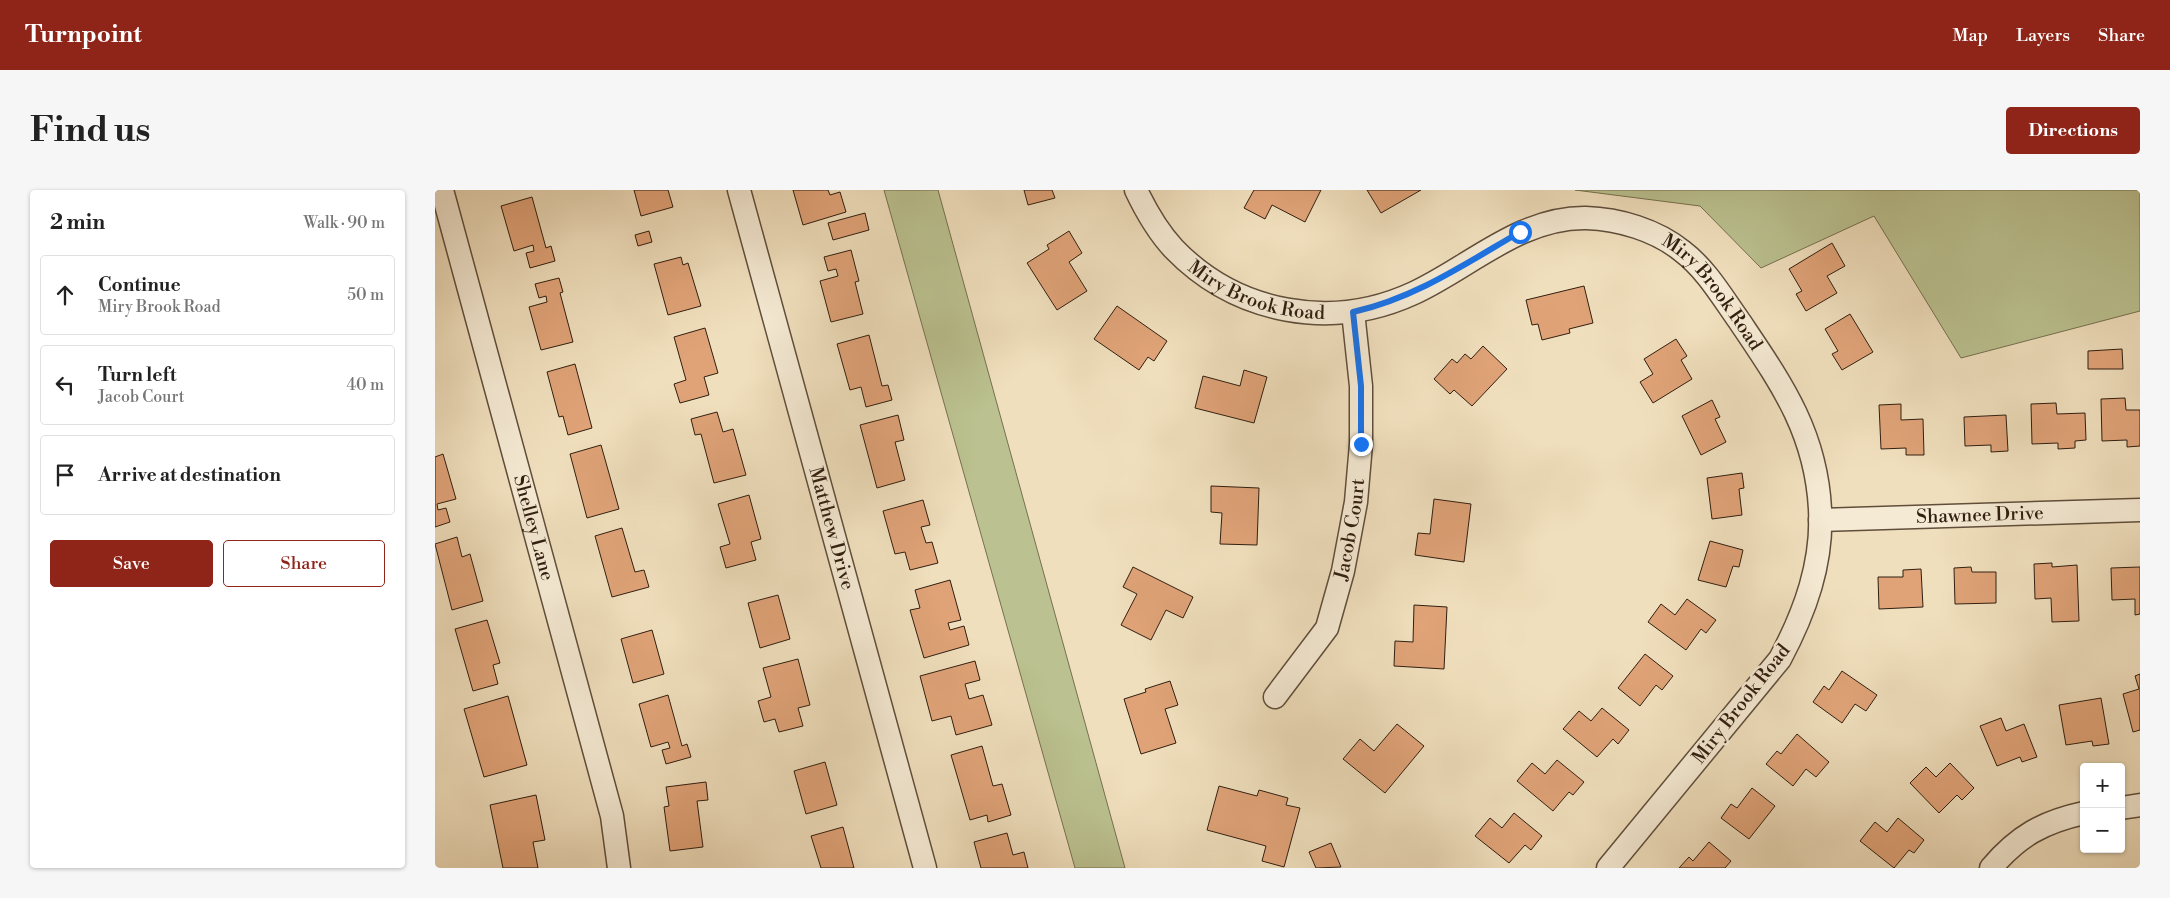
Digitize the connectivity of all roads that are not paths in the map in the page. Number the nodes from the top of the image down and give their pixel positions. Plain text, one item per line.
1 (442, 190) edge
2 (739, 190) edge
3 (1136, 190) edge
4 (443, 224) edge
5 (1353, 312) junction
6 (2140, 510) edge
7 (1820, 520) junction
8 (1275, 697) dead end
9 (2140, 806) edge
10 (2125, 808) edge
11 (2080, 814) edge
12 (619, 868) edge
13 (925, 868) edge
14 (1608, 868) edge
15 (1991, 868) edge

1 - 4 street, Shelley Lane
2 - 13 street, Matthew Drive
3 - 5 street, Miry Brook Road
4 - 12 street, Shelley Lane
5 - 7 street, Miry Brook Road
5 - 8 street, Jacob Court
6 - 7 street, Shawnee Drive
7 - 14 street, Miry Brook Road
9 - 10 street
11 - 15 street

